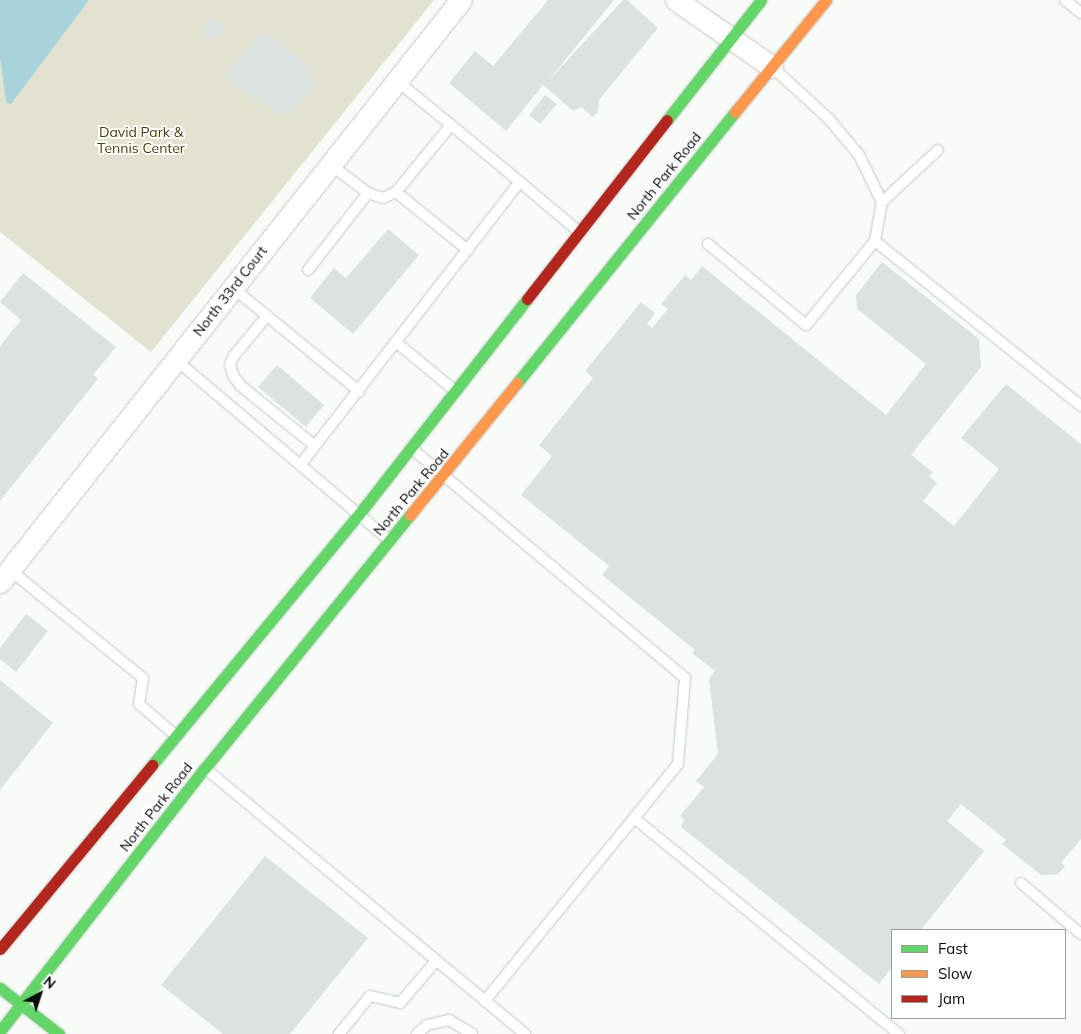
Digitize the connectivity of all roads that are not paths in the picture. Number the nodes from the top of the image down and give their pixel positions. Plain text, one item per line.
1 (460, 0) edge
2 (761, 0) edge
3 (826, 0) edge
4 (1065, 0) edge
5 (679, 1) edge
6 (1081, 13) edge
7 (732, 37) junction
8 (772, 67) junction
9 (397, 80) junction
10 (450, 125) junction
11 (938, 150) dead end
12 (331, 165) junction
13 (520, 182) junction
14 (396, 192) junction
15 (368, 193) junction
16 (882, 202) junction
17 (578, 231) junction
18 (875, 241) junction
19 (708, 244) dead end
20 (468, 250) junction
21 (308, 270) dead end
22 (233, 288) junction
23 (267, 316) junction
24 (396, 342) junction
25 (176, 360) junction
26 (454, 390) junction
27 (360, 391) junction
28 (1081, 406) edge
29 (315, 446) junction
30 (410, 447) junction
31 (301, 464) junction
32 (445, 475) junction
33 (359, 514) junction
34 (390, 540) junction
35 (5, 576) edge
36 (174, 734) junction
37 (205, 768) junction
38 (634, 818) junction
39 (1021, 883) dead end
40 (1081, 934) edge
41 (0, 949) edge
42 (436, 960) junction
43 (0, 988) edge
44 (485, 1001) junction
45 (20, 1004) junction
46 (0, 1031) edge
47 (59, 1034) edge
48 (339, 1034) edge
49 (417, 1034) edge
50 (472, 1034) edge
51 (525, 1034) edge
52 (899, 1034) edge

1 - 9 street, North 33rd Court
2 - 7 main road, North Park Road
3 - 8 main road, North Park Road
4 - 6 lane
5 - 7 street
7 - 8 street
7 - 17 main road, North Park Road
8 - 16 lane
8 - 32 main road, North Park Road
9 - 10 lane
9 - 12 street, North 33rd Court
10 - 13 lane
10 - 14 lane
11 - 16 lane
12 - 15 lane
12 - 22 street, North 33rd Court
13 - 17 lane
13 - 20 lane
14 - 15 lane
14 - 20 lane
15 - 21 lane
16 - 18 lane
17 - 26 main road, North Park Road
18 - 19 lane
18 - 28 lane
20 - 24 lane
22 - 23 lane
22 - 25 street, North 33rd Court
23 - 27 lane
23 - 29 lane
24 - 26 lane
24 - 27 lane
25 - 31 lane
25 - 35 street, North 33rd Court
26 - 30 main road, North Park Road
27 - 29 lane
29 - 31 lane
30 - 32 lane
30 - 33 main road, North Park Road
31 - 33 lane
32 - 34 main road, North Park Road
32 - 38 lane
33 - 34 lane
33 - 36 main road, North Park Road
34 - 37 main road, North Park Road
35 - 36 lane
36 - 41 main road, North Park Road
37 - 42 lane
37 - 45 main road, North Park Road
38 - 44 lane
38 - 52 lane
39 - 40 lane
42 - 44 lane
42 - 48 lane
43 - 45 main road
44 - 51 lane
45 - 46 main road, North Park Road
45 - 47 main road
49 - 50 lane

